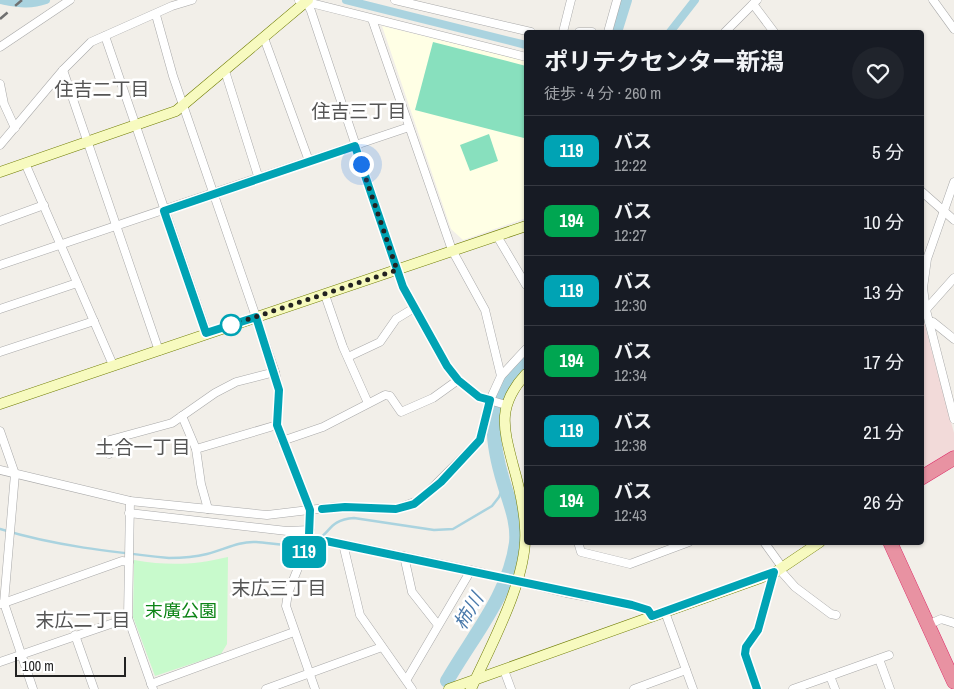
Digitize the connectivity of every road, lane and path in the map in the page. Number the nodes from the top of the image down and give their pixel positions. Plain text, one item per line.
1 (70, 0) edge
2 (192, 0) edge
3 (304, 0) edge
4 (395, 0) edge
5 (571, 0) edge
6 (617, 0) edge
7 (933, 0) edge
8 (409, 1) edge
9 (755, 2) edge
10 (156, 14) junction
11 (372, 19) junction
12 (954, 29) edge
13 (524, 30) edge
14 (564, 30) edge
15 (609, 30) edge
16 (727, 30) edge
17 (773, 30) edge
18 (105, 36) junction
19 (264, 38) junction
20 (0, 47) edge
21 (524, 57) edge
22 (63, 70) junction
23 (225, 71) junction
24 (0, 84) edge
25 (184, 106) junction
26 (136, 126) junction
27 (409, 127) junction
28 (16, 128) junction
29 (1, 141) edge
30 (89, 141) junction
31 (355, 146) junction
32 (309, 161) junction
33 (26, 163) junction
34 (0, 172) edge
35 (259, 179) junction
36 (954, 182) edge
37 (214, 194) junction
38 (924, 194) edge
39 (44, 205) junction
40 (164, 211) junction
41 (945, 212) junction
42 (954, 220) edge
43 (0, 221) edge
44 (118, 226) junction
45 (524, 227) edge
46 (497, 236) junction
47 (61, 244) junction
48 (452, 250) junction
49 (0, 265) edge
50 (397, 270) junction
51 (924, 273) edge
52 (954, 278) edge
53 (524, 282) edge
54 (77, 284) junction
55 (325, 295) junction
56 (414, 308) junction
57 (0, 309) edge
58 (924, 311) edge
59 (924, 314) edge
60 (256, 317) junction
61 (94, 321) junction
62 (929, 322) junction
63 (206, 333) junction
64 (954, 339) edge
65 (159, 351) junction
66 (524, 351) edge
67 (0, 352) edge
68 (348, 358) junction
69 (113, 365) junction
70 (275, 372) junction
71 (501, 376) junction
72 (524, 376) edge
73 (458, 380) junction
74 (491, 400) junction
75 (368, 403) junction
76 (0, 404) edge
77 (504, 404) junction
78 (182, 416) junction
79 (954, 420) edge
80 (277, 425) junction
81 (0, 430) edge
82 (282, 441) junction
83 (196, 450) junction
84 (109, 454) dead end
85 (954, 458) edge
86 (0, 470) edge
87 (15, 474) junction
88 (924, 476) edge
89 (130, 500) junction
90 (208, 508) junction
91 (310, 510) junction
92 (129, 513) junction
93 (524, 518) edge
94 (310, 533) junction
95 (5, 541) edge
96 (343, 544) junction
97 (525, 545) edge
98 (579, 545) edge
99 (681, 545) edge
100 (766, 545) edge
101 (815, 545) edge
102 (891, 545) edge
103 (304, 551) junction
104 (404, 556) junction
105 (129, 560) junction
106 (778, 569) junction
107 (471, 570) junction
108 (510, 580) junction
109 (2, 604) edge
110 (665, 612) junction
111 (836, 614) dead end
112 (652, 616) junction
113 (128, 618) junction
114 (954, 623) edge
115 (438, 625) junction
116 (928, 625) junction
117 (294, 632) junction
118 (75, 635) junction
119 (382, 646) junction
120 (21, 654) junction
121 (889, 655) dead end
122 (879, 659) junction
123 (0, 662) edge
124 (504, 670) junction
125 (686, 670) junction
126 (310, 673) junction
127 (830, 676) junction
128 (407, 679) junction
129 (954, 682) edge
130 (473, 684) edge
131 (152, 687) edge
132 (33, 689) edge
133 (94, 689) edge
134 (266, 689) edge
135 (315, 689) edge
136 (412, 689) edge
137 (449, 689) edge
138 (512, 689) edge
139 (634, 689) edge
140 (693, 689) edge
141 (757, 689) edge
142 (793, 689) edge
143 (835, 689) edge
144 (890, 689) edge

1 - 20 street
2 - 10 street
3 - 11 street
3 - 19 street
3 - 31 street
4 - 8 street
5 - 14 street
6 - 15 street
7 - 12 street
8 - 13 street
9 - 16 street
9 - 17 street
10 - 18 street
10 - 25 street
11 - 21 street
11 - 27 street
18 - 22 street
18 - 26 street
19 - 23 street
19 - 32 street
22 - 28 street
22 - 30 street
23 - 25 street
23 - 35 street
24 - 28 street
25 - 26 street
25 - 37 street
26 - 30 street
26 - 40 street
27 - 31 street
27 - 48 street
28 - 29 street
30 - 33 street
30 - 44 street
31 - 32 street
31 - 50 street
32 - 35 street
33 - 34 street
33 - 39 street
35 - 37 street
36 - 41 street
37 - 40 street
37 - 60 street
38 - 41 street
39 - 43 street
39 - 47 street
40 - 44 street
40 - 63 street
41 - 42 street
41 - 51 street
44 - 47 street
44 - 65 street
45 - 46 street
46 - 48 street
46 - 53 street
47 - 49 street
47 - 54 street
48 - 50 street
48 - 71 street
50 - 55 street
50 - 56 street
52 - 58 street
54 - 57 street
54 - 61 street
55 - 60 street
55 - 68 street
56 - 68 street
56 - 73 street
59 - 62 street
60 - 63 street
60 - 70 street
61 - 67 street
61 - 69 street
62 - 64 street
62 - 79 street
63 - 65 street
65 - 69 street
66 - 71 street
68 - 75 street
69 - 76 street
70 - 78 street
70 - 80 street
71 - 74 street
72 - 77 street
73 - 74 street
73 - 75 street
74 - 77 street
74 - 91 street
75 - 82 street
77 - 93 street
78 - 83 street
78 - 84 street
80 - 82 street
80 - 83 street
81 - 87 street
82 - 91 street
83 - 90 street
85 - 88 highway
86 - 87 street
87 - 89 street
87 - 95 street
89 - 90 street
89 - 92 street
90 - 91 street
91 - 94 street
92 - 94 street
92 - 105 street
94 - 103 street
95 - 109 street
96 - 103 street
96 - 104 street
96 - 119 street
97 - 108 street
98 - 99 street
100 - 106 street
101 - 106 street
102 - 116 highway
103 - 117 street
104 - 107 street
104 - 115 street
105 - 109 street
105 - 113 street
106 - 110 street
106 - 111 street
106 - 141 street
107 - 108 street
107 - 115 street
108 - 112 street
108 - 130 street
109 - 120 street
110 - 112 street
110 - 125 street
112 - 124 street
113 - 118 street
113 - 131 street
114 - 116 street
115 - 128 street
116 - 129 highway
117 - 126 street
117 - 131 street
118 - 120 street
118 - 133 street
119 - 126 street
119 - 128 street
120 - 123 street
120 - 132 street
121 - 122 street
122 - 127 street
122 - 144 street
124 - 130 street
124 - 138 street
125 - 139 street
125 - 140 street
126 - 134 street
126 - 135 street
127 - 142 street
127 - 143 street
128 - 136 street
130 - 137 street

